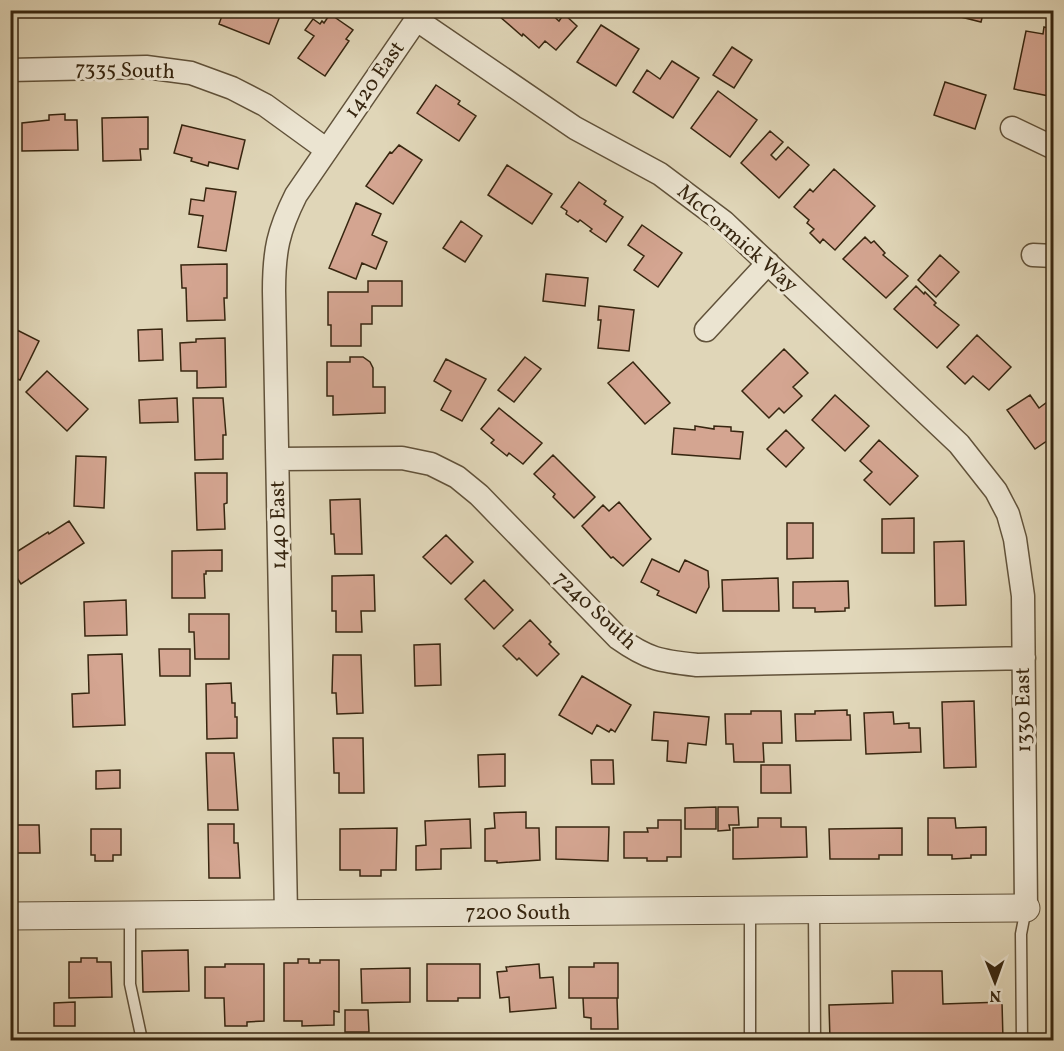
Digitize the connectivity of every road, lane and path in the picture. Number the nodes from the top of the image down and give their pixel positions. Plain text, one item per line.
1 (420, 15) edge
2 (10, 70) edge
3 (1012, 128) dead end
4 (1053, 148) edge
5 (327, 150) junction
6 (768, 263) junction
7 (706, 330) dead end
8 (278, 459) junction
9 (1008, 514) joint
10 (1024, 658) junction
11 (1026, 908) junction
12 (814, 911) junction
13 (750, 912) junction
14 (286, 914) junction
15 (130, 915) junction
16 (10, 916) edge
17 (142, 1041) edge
18 (750, 1041) edge
19 (815, 1041) edge
20 (1022, 1041) edge

1 - 5 street, 1420 East
1 - 6 street, McCormick Way
2 - 5 street, 7335 South
3 - 4 street
5 - 8 street, 1440 East
6 - 7 street
6 - 9 street, McCormick Way
8 - 10 street, 7240 South
8 - 14 street, 1440 East
9 - 10 street, 1330 East
10 - 11 street, 1330 East
11 - 12 street, 7200 South
11 - 20 lane
12 - 13 street, 7200 South
12 - 19 lane
13 - 14 street, 7200 South
13 - 18 lane
14 - 15 street, 7200 South
15 - 16 street, 7200 South
15 - 17 lane

